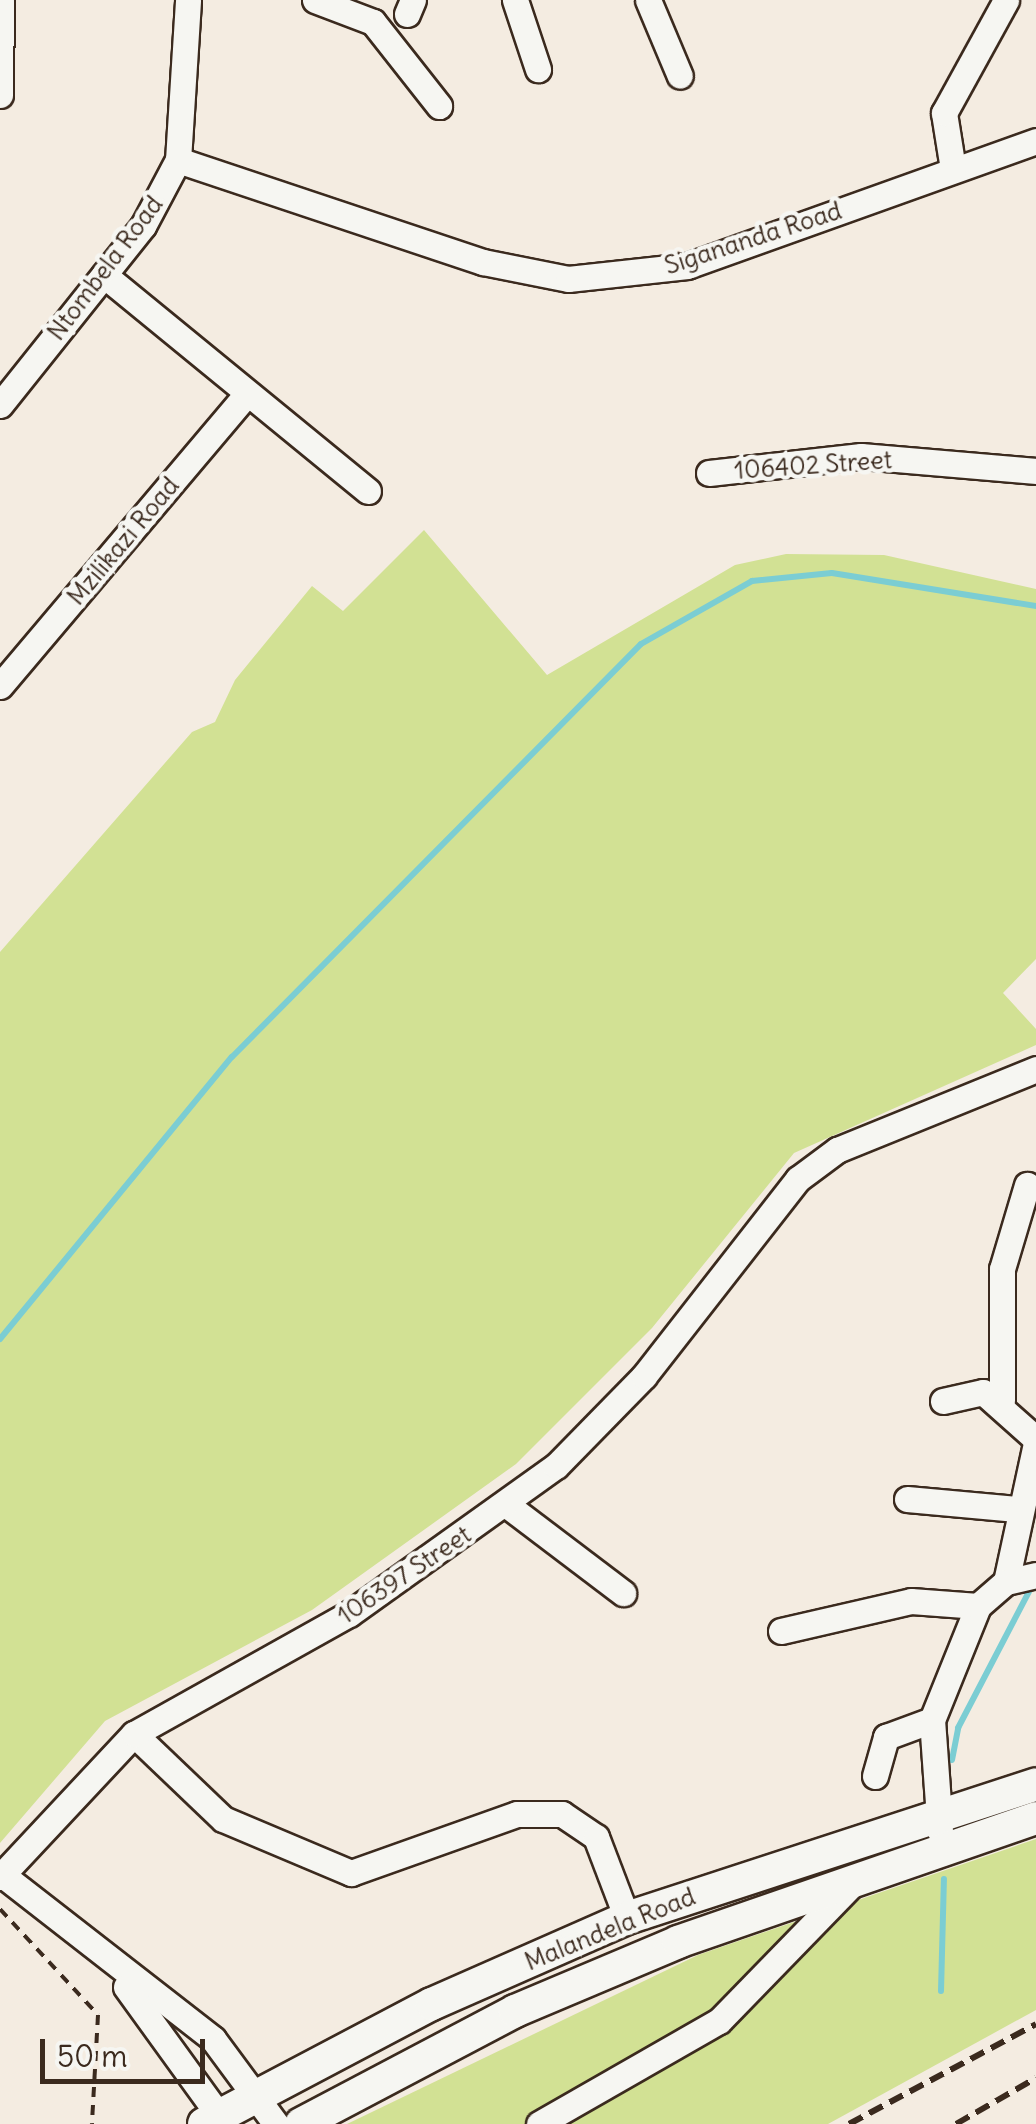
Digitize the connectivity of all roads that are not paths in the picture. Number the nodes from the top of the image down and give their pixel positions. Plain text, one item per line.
1 (1, 0) edge
2 (188, 0) edge
3 (314, 0) edge
4 (515, 0) edge
5 (648, 0) edge
6 (1006, 0) edge
7 (538, 69) dead end
8 (680, 76) dead end
9 (0, 95) edge
10 (438, 106) dead end
11 (1036, 140) edge
12 (178, 160) junction
13 (954, 169) junction
14 (104, 276) junction
15 (246, 395) junction
16 (0, 404) edge
17 (1036, 471) edge
18 (709, 473) dead end
19 (368, 492) dead end
20 (0, 686) edge
21 (1036, 1069) edge
22 (1027, 1185) dead end
23 (1002, 1400) junction
24 (942, 1401) dead end
25 (1036, 1441) edge
26 (907, 1499) dead end
27 (506, 1505) junction
28 (1017, 1508) junction
29 (1024, 1578) edge
30 (624, 1593) dead end
31 (978, 1606) junction
32 (781, 1631) dead end
33 (932, 1720) junction
34 (134, 1734) junction
35 (875, 1776) dead end
36 (1036, 1784) edge
37 (936, 1810) junction
38 (1036, 1818) edge
39 (943, 1846) junction
40 (864, 1870) junction
41 (1, 1875) edge
42 (627, 1918) junction
43 (71, 1932) junction
44 (259, 2091) junction
45 (340, 2114) edge
46 (216, 2120) edge
47 (276, 2124) edge
48 (301, 2124) edge
49 (539, 2124) edge

1 - 9 street
2 - 12 street, Ntombela Road
3 - 10 street
4 - 7 street
5 - 8 street
6 - 13 street
11 - 13 street, Sigananda Road
12 - 13 street, Sigananda Road
12 - 14 street, Ntombela Road
14 - 15 street
14 - 16 street, Ntombela Road
15 - 19 street
15 - 20 street, Mzilikazi Road
17 - 18 street, 106402 Street
21 - 27 street, 106397 Street
22 - 23 street
23 - 24 street
23 - 25 street
25 - 28 street
26 - 28 street
27 - 30 street
27 - 34 street, 106397 Street
28 - 29 street
29 - 31 street
31 - 32 street
31 - 33 street
33 - 35 street
33 - 37 street
34 - 41 street, 106397 Street
34 - 42 street
36 - 37 main road, Malandela Road
37 - 39 street
37 - 42 main road, Malandela Road
38 - 39 main road, Malandela Road
39 - 40 main road, Malandela Road
40 - 45 main road, Malandela Road
40 - 49 street
41 - 43 street
42 - 44 main road, Malandela Road
43 - 44 street
43 - 46 street
44 - 46 main road, Malandela Road
44 - 47 street
45 - 48 main road, Malandela Road

